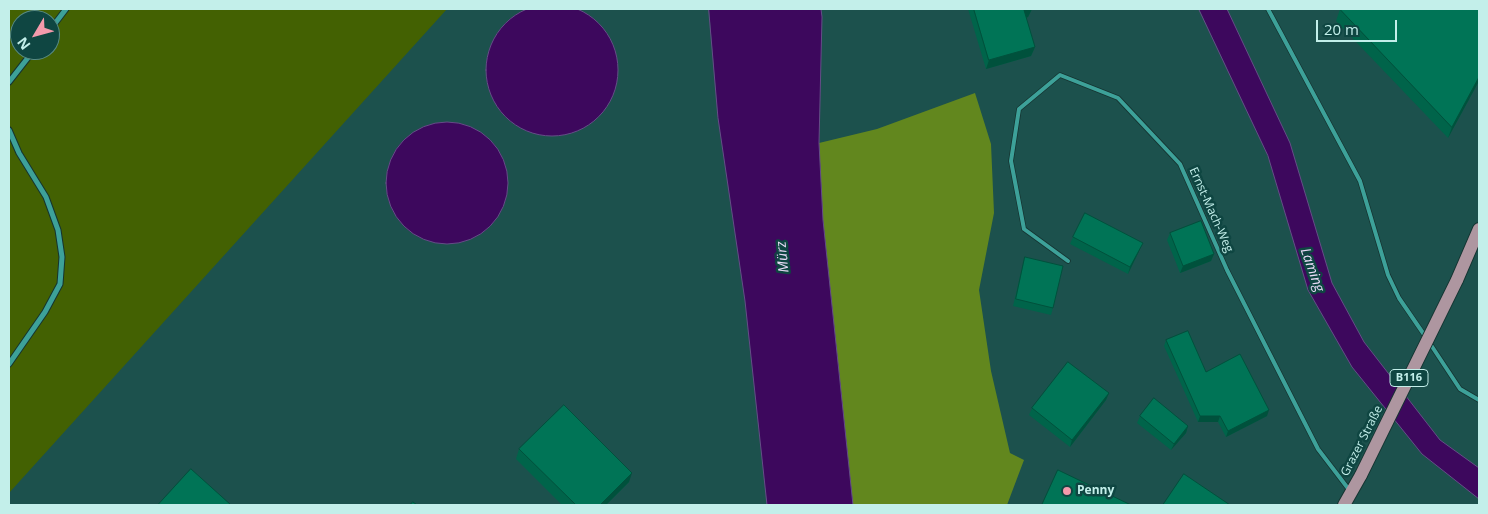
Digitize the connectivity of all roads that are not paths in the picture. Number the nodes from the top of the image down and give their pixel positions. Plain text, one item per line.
1 (1268, 9) edge
2 (26, 60) edge
3 (9, 82) edge
4 (9, 130) edge
5 (1479, 229) edge
6 (1068, 261) dead end
7 (9, 364) edge
8 (1479, 400) edge
9 (1351, 492) junction
10 (1344, 505) edge

1 - 8 lane
2 - 3 street
4 - 7 street
5 - 9 main road, Grazer Straße / B116, bridge
6 - 9 lane, Ernst-Mach-Weg
9 - 10 main road, Grazer Straße / B116

